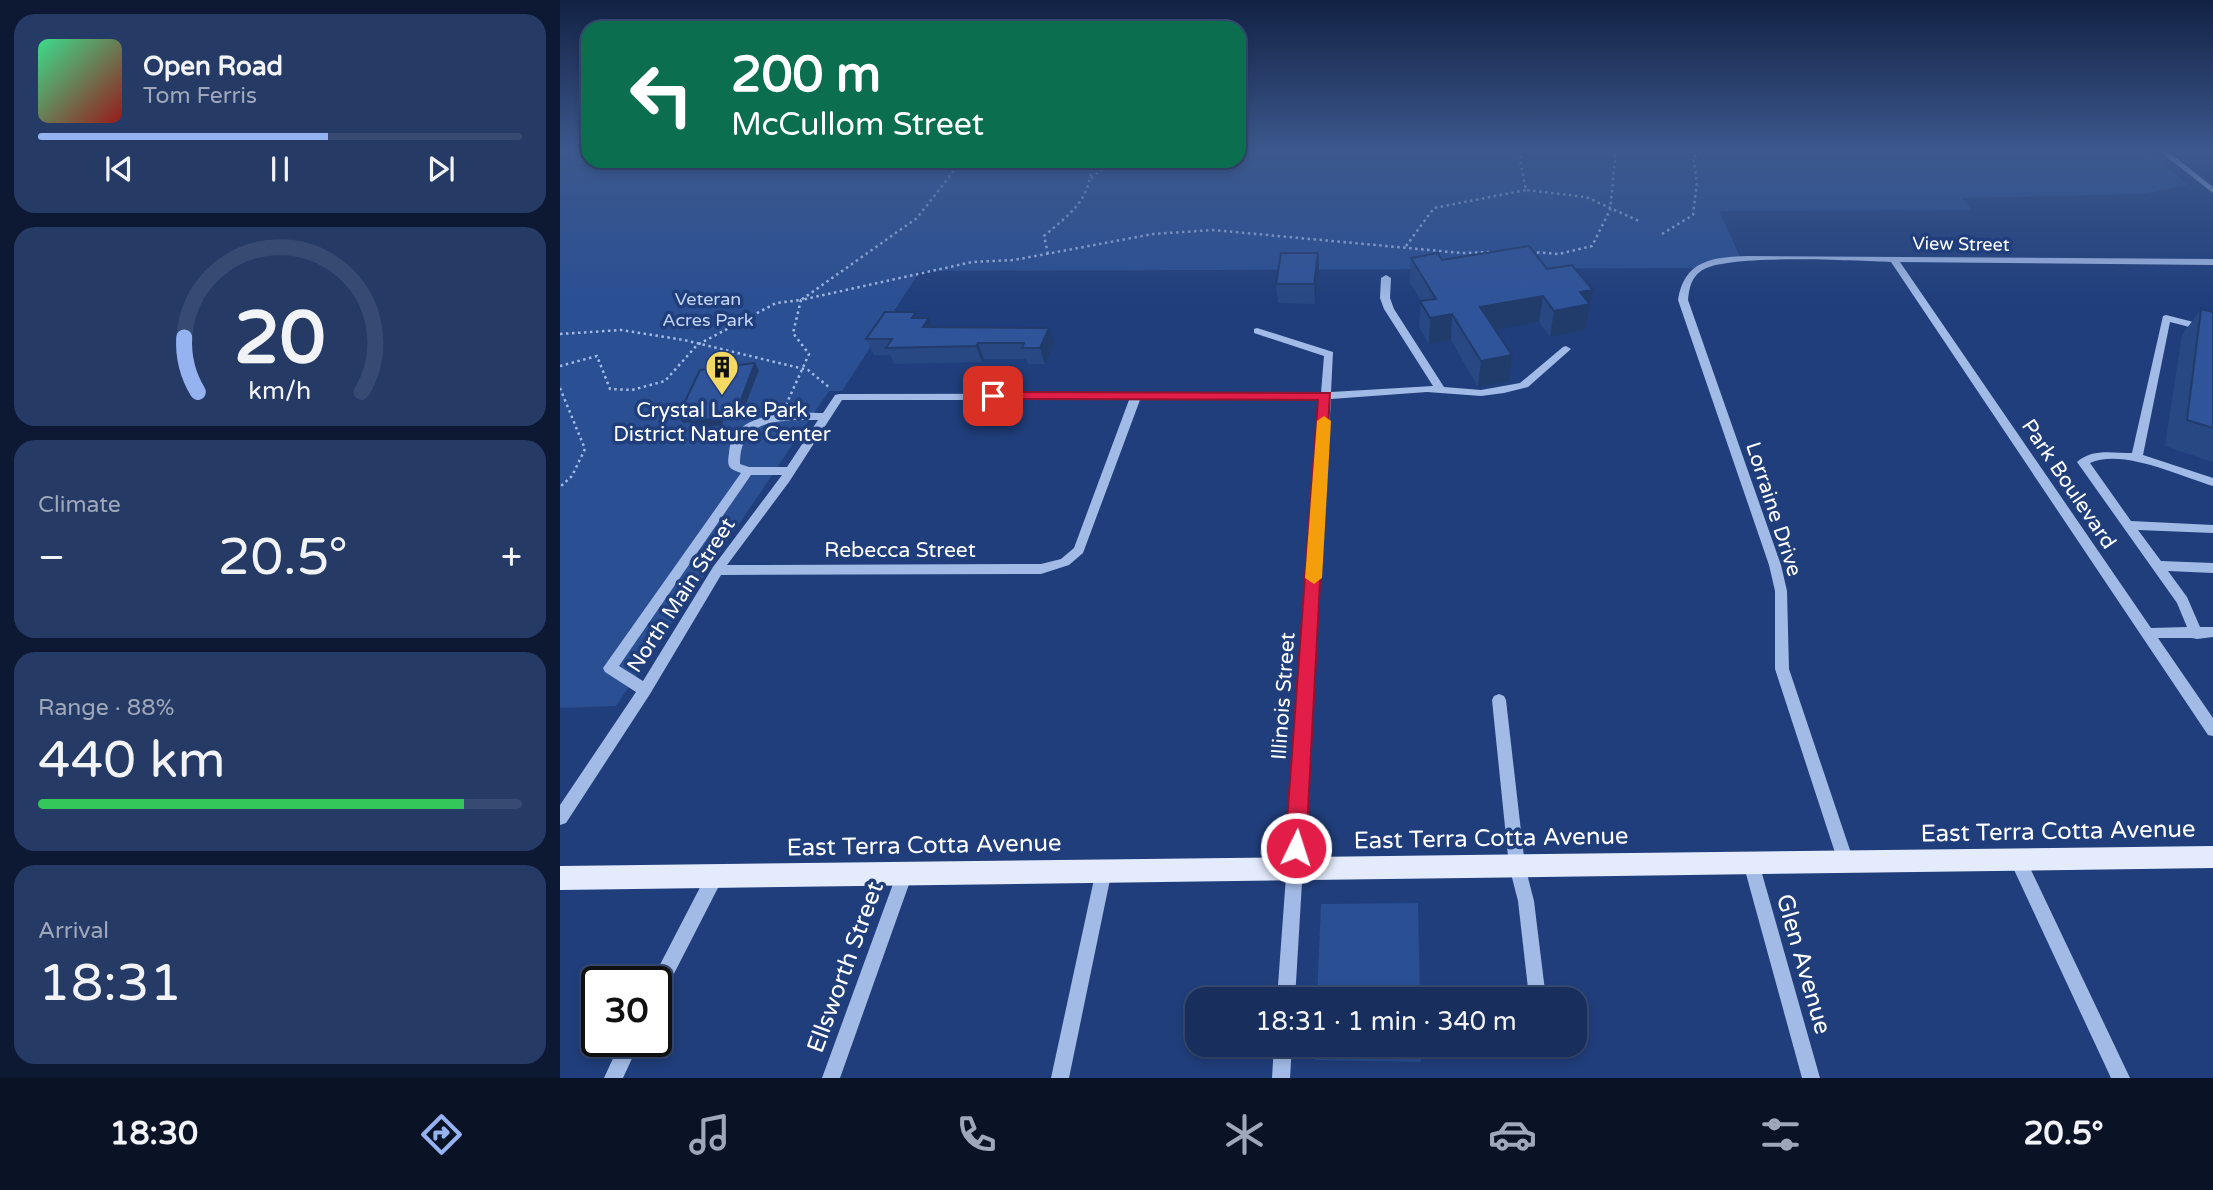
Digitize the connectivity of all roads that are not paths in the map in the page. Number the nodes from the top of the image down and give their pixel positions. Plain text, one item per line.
1 (1894, 259) junction
2 (2213, 262) edge
3 (1709, 265) joint
4 (1386, 278) dead end
5 (2213, 330) edge
6 (1257, 331) dead end
7 (1566, 349) dead end
8 (1441, 390) junction
9 (1136, 396) junction
10 (1326, 396) junction
11 (827, 416) junction
12 (2137, 457) junction
13 (748, 471) junction
14 (790, 471) junction
15 (2213, 482) edge
16 (2127, 525) junction
17 (2213, 529) edge
18 (2157, 566) junction
19 (2213, 568) edge
20 (718, 570) junction
21 (2213, 632) edge
22 (2147, 633) junction
23 (2197, 634) junction
24 (645, 690) junction
25 (1499, 700) dead end
26 (2213, 730) edge
27 (560, 818) edge
28 (2213, 857) edge
29 (2017, 859) junction
30 (1846, 862) junction
31 (1751, 863) junction
32 (1517, 866) junction
33 (1294, 868) junction
34 (1104, 870) junction
35 (905, 873) junction
36 (715, 876) junction
37 (560, 878) edge
38 (669, 966) edge
39 (1287, 987) edge
40 (1537, 987) edge
41 (623, 1057) edge
42 (1282, 1057) edge
43 (612, 1078) edge
44 (831, 1078) edge
45 (1060, 1078) edge
46 (1281, 1078) edge
47 (1811, 1078) edge
48 (2121, 1078) edge

1 - 2 street, View Street
1 - 3 street, View Street
1 - 22 street, Park Boulevard
3 - 30 street, Lorraine Drive
4 - 8 street
5 - 12 street
6 - 10 street, Illinois Street
7 - 8 street
8 - 10 street
9 - 10 street
9 - 11 street, North Main Street
9 - 20 street, Rebecca Street
10 - 33 street, Illinois Street
11 - 13 street
11 - 14 street, North Main Street
12 - 15 street
12 - 16 street
13 - 14 street
13 - 24 street
14 - 20 street, North Main Street
16 - 17 lane
16 - 18 street
18 - 19 street
18 - 23 street
20 - 24 street, North Main Street
21 - 23 street
22 - 23 street
22 - 26 street, Park Boulevard
24 - 27 street, North Main Street
25 - 32 street
28 - 29 main road, East Terra Cotta Avenue
29 - 30 main road, East Terra Cotta Avenue
29 - 48 lane
30 - 31 main road, East Terra Cotta Avenue
31 - 32 main road, East Terra Cotta Avenue
31 - 47 street, Glen Avenue
32 - 33 main road, East Terra Cotta Avenue
32 - 40 street
33 - 34 main road, East Terra Cotta Avenue
33 - 39 street, Illinois Street
34 - 35 main road, East Terra Cotta Avenue
34 - 45 street
35 - 36 main road, East Terra Cotta Avenue
35 - 44 street, Ellsworth Street
36 - 37 main road, East Terra Cotta Avenue
36 - 38 street
41 - 43 street
42 - 46 street

